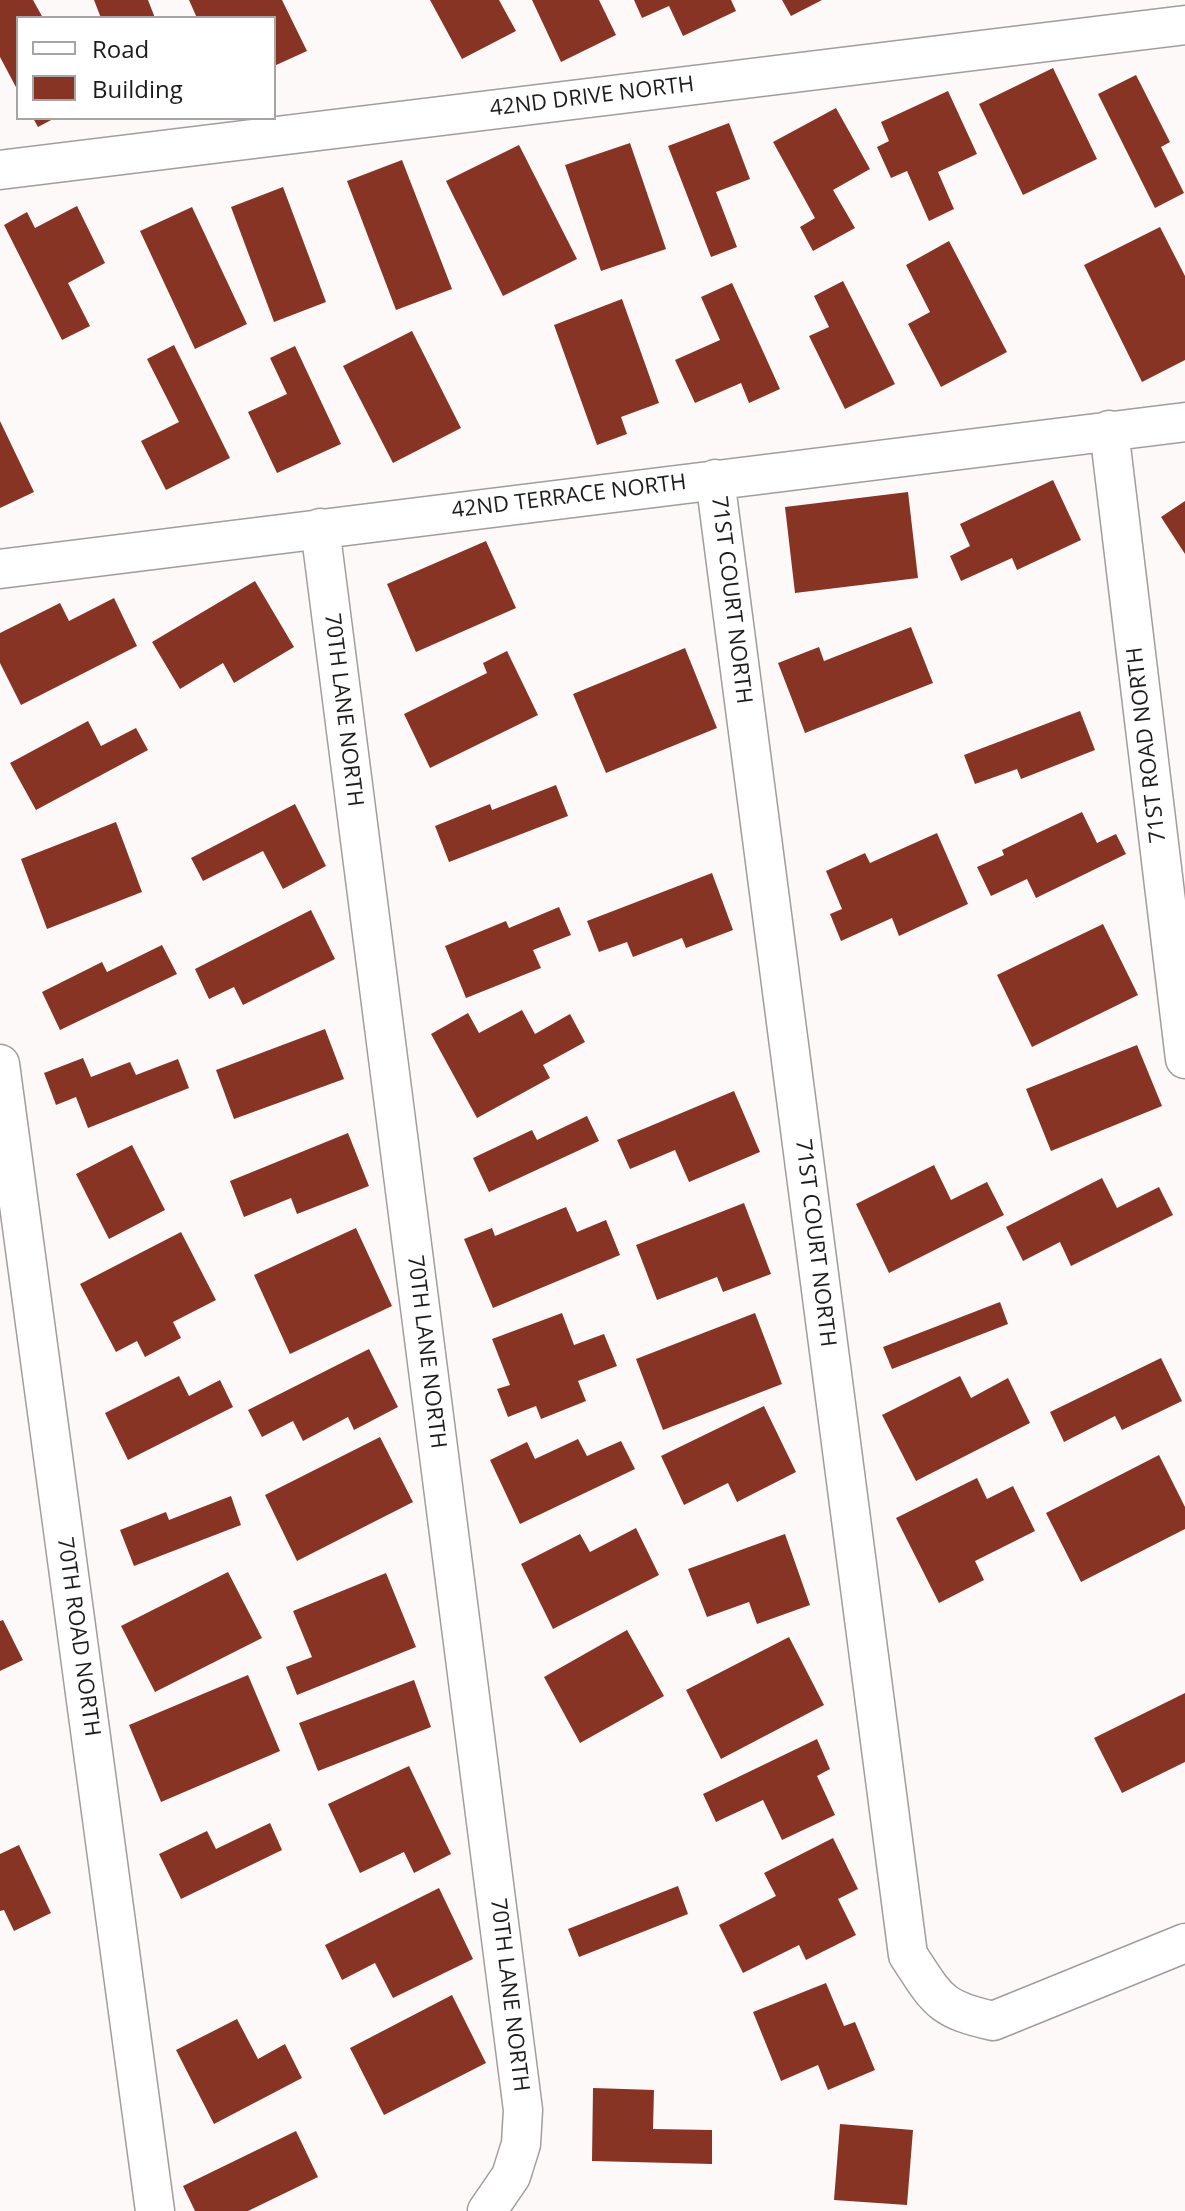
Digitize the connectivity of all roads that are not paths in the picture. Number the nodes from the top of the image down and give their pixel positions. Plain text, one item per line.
1 (1185, 25) edge
2 (0, 170) edge
3 (1185, 422) edge
4 (1109, 430) junction
5 (715, 479) junction
6 (320, 528) junction
7 (0, 569) edge
8 (1185, 1059) edge
9 (0, 1064) edge
10 (1185, 1943) edge
11 (155, 2211) edge
12 (487, 2211) edge

1 - 2 street, 42ND DRIVE NORTH
3 - 4 street, 42ND TERRACE NORTH
4 - 5 street, 42ND TERRACE NORTH
4 - 8 street, 71ST ROAD NORTH
5 - 6 street, 42ND TERRACE NORTH
5 - 10 street, 71ST COURT NORTH
6 - 7 street, 42ND TERRACE NORTH
6 - 12 street, 70TH LANE NORTH
9 - 11 street, 70TH ROAD NORTH

